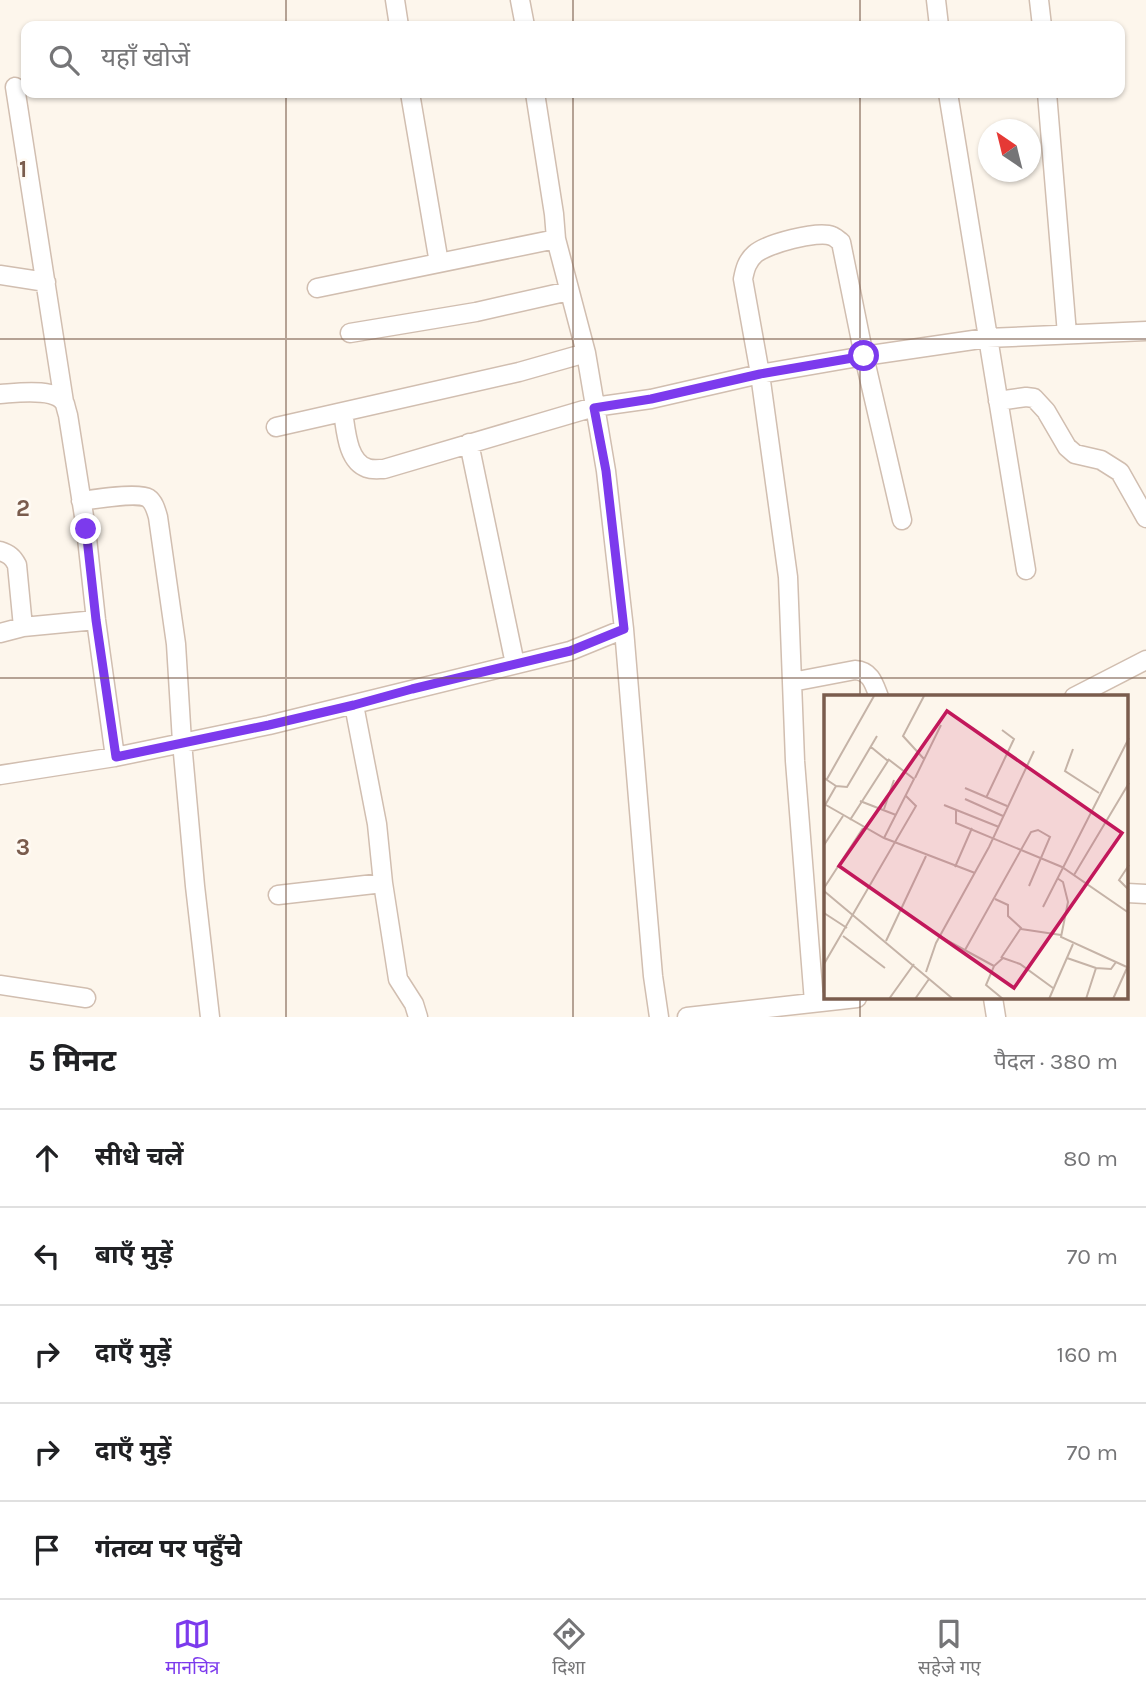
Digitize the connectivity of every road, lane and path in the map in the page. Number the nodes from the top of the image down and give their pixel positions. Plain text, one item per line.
1 (395, 0) edge
2 (520, 0) edge
3 (936, 0) edge
4 (1040, 0) edge
5 (398, 21) edge
6 (523, 21) edge
7 (938, 21) edge
8 (1042, 21) edge
9 (15, 86) dead end
10 (411, 98) edge
11 (536, 98) edge
12 (949, 98) edge
13 (1047, 98) edge
14 (556, 239) junction
15 (439, 263) junction
16 (0, 275) edge
17 (46, 282) junction
18 (317, 288) dead end
19 (569, 291) junction
20 (1146, 331) edge
21 (350, 332) dead end
22 (1067, 334) junction
23 (987, 338) junction
24 (586, 353) junction
25 (864, 356) junction
26 (760, 374) junction
27 (0, 394) edge
28 (998, 401) junction
29 (64, 402) junction
30 (594, 408) junction
31 (343, 412) junction
32 (276, 427) dead end
33 (469, 443) junction
34 (81, 501) junction
35 (1146, 518) edge
36 (902, 520) dead end
37 (0, 551) edge
38 (1026, 569) dead end
39 (96, 620) junction
40 (23, 627) junction
41 (624, 629) junction
42 (0, 634) edge
43 (1146, 660) edge
44 (515, 664) junction
45 (792, 682) junction
46 (878, 695) edge
47 (1078, 695) edge
48 (354, 705) junction
49 (182, 743) junction
50 (116, 757) junction
51 (0, 775) edge
52 (383, 883) junction
53 (1128, 894) edge
54 (1146, 894) edge
55 (278, 895) dead end
56 (0, 985) edge
57 (86, 998) dead end
58 (836, 1000) edge
59 (814, 1002) junction
60 (210, 1017) edge
61 (418, 1017) edge
62 (659, 1017) edge
63 (687, 1017) edge

1 - 5 street
2 - 6 street
3 - 7 street
4 - 8 street
9 - 17 street
10 - 15 street
11 - 14 street
12 - 23 street
13 - 22 street
14 - 15 street
14 - 19 street
15 - 18 street
16 - 17 street
17 - 29 street
19 - 21 street
19 - 24 street
20 - 22 street
22 - 23 street
23 - 25 street
23 - 28 street
24 - 30 street
24 - 31 street
25 - 26 street
25 - 26 street
25 - 36 street
26 - 30 street
26 - 45 street
27 - 29 street
28 - 35 street
28 - 38 street
29 - 34 street
30 - 33 street
30 - 41 street
31 - 32 street
31 - 33 street
33 - 44 street
34 - 39 street
34 - 49 street
37 - 40 street
39 - 40 street
39 - 50 street
40 - 42 street
41 - 44 street
41 - 62 street
43 - 47 street
44 - 48 street
45 - 46 street
45 - 59 street
48 - 49 street
48 - 52 street
49 - 50 street
49 - 60 street
50 - 51 street
52 - 55 street
52 - 61 street
53 - 54 street
56 - 57 street
58 - 59 street
59 - 63 street

